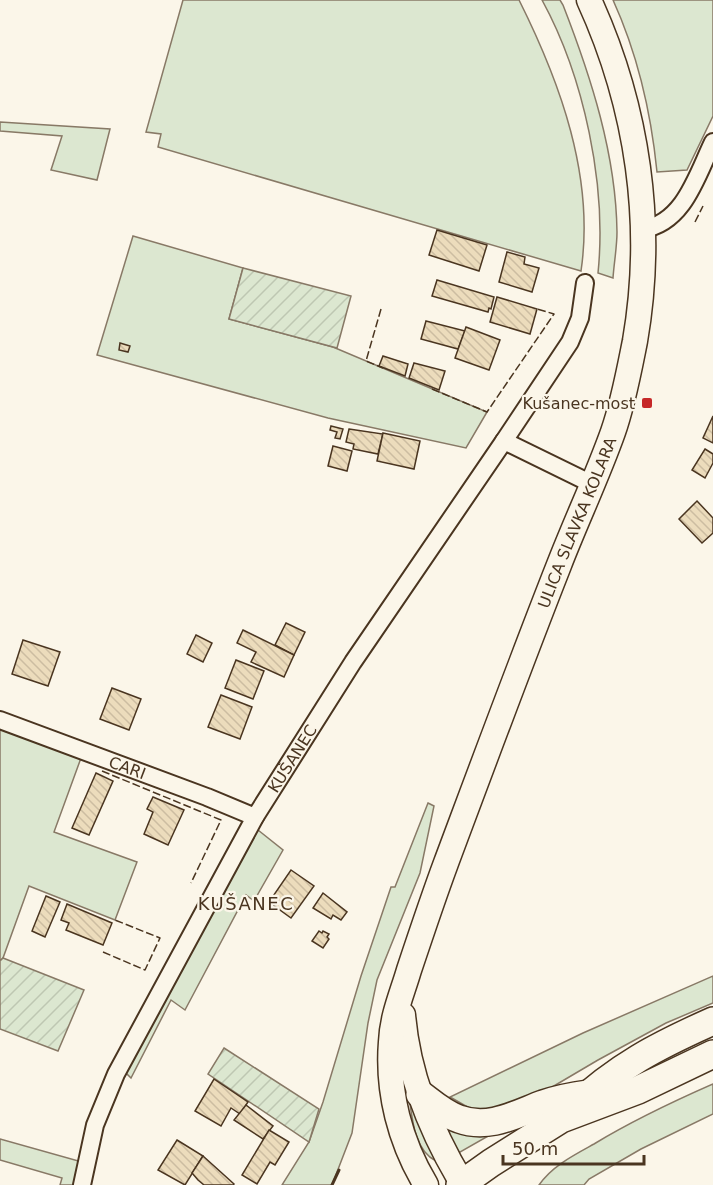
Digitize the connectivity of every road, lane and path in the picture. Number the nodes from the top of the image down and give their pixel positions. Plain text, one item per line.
1 (589, 0) edge
2 (713, 142) edge
3 (644, 229) junction
4 (585, 283) dead end
5 (504, 441) junction
6 (592, 484) junction
7 (0, 720) edge
8 (255, 817) junction
9 (401, 995) junction
10 (713, 1021) edge
11 (713, 1054) edge
12 (420, 1094) junction
13 (588, 1094) junction
14 (561, 1119) junction
15 (461, 1184) edge
16 (82, 1185) edge
17 (426, 1185) edge

1 - 3 main road, ULICA SLAVKA KOLARA
2 - 3 street
3 - 6 main road, ULICA SLAVKA KOLARA
4 - 5 street, KUŠANEC
5 - 6 street
5 - 8 street, KUŠANEC
6 - 9 main road, ULICA SLAVKA KOLARA
7 - 8 street, CARI
8 - 16 street, KUŠANEC
9 - 12 main road, ULICA SLAVKA KOLARA
9 - 17 main road, ULICA SLAVKA KOLARA
10 - 13 main road
11 - 14 main road
12 - 13 main road
12 - 15 main road, ULICA SLAVKA KOLARA
13 - 14 main road
14 - 15 main road

